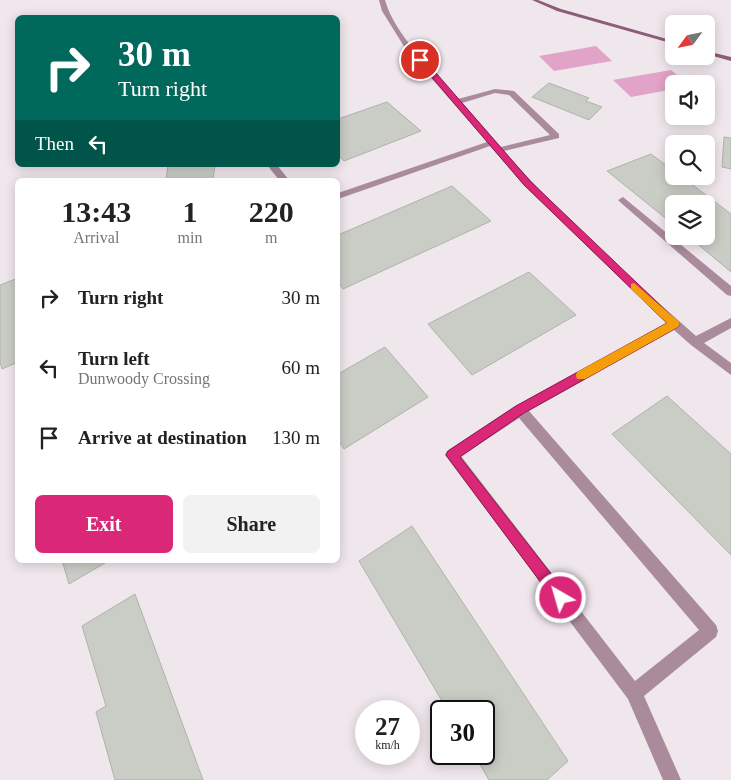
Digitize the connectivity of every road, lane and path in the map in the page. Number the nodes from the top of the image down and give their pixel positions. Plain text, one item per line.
1 (382, 0) edge
2 (456, 102) junction
3 (492, 142) junction
4 (498, 150) junction
5 (274, 167) edge
6 (282, 178) edge
7 (340, 195) edge
8 (623, 200) dead end
9 (731, 292) edge
10 (674, 324) junction
11 (731, 324) edge
12 (695, 342) junction
13 (731, 370) edge
14 (520, 410) junction
15 (634, 693) junction
16 (672, 780) edge

1 - 2 street
2 - 3 street
2 - 4 street
3 - 4 street
3 - 7 street
4 - 10 street
5 - 6 street
8 - 9 street
10 - 12 street
10 - 14 street
11 - 12 street
12 - 13 street
14 - 15 street
14 - 15 street
15 - 16 street

